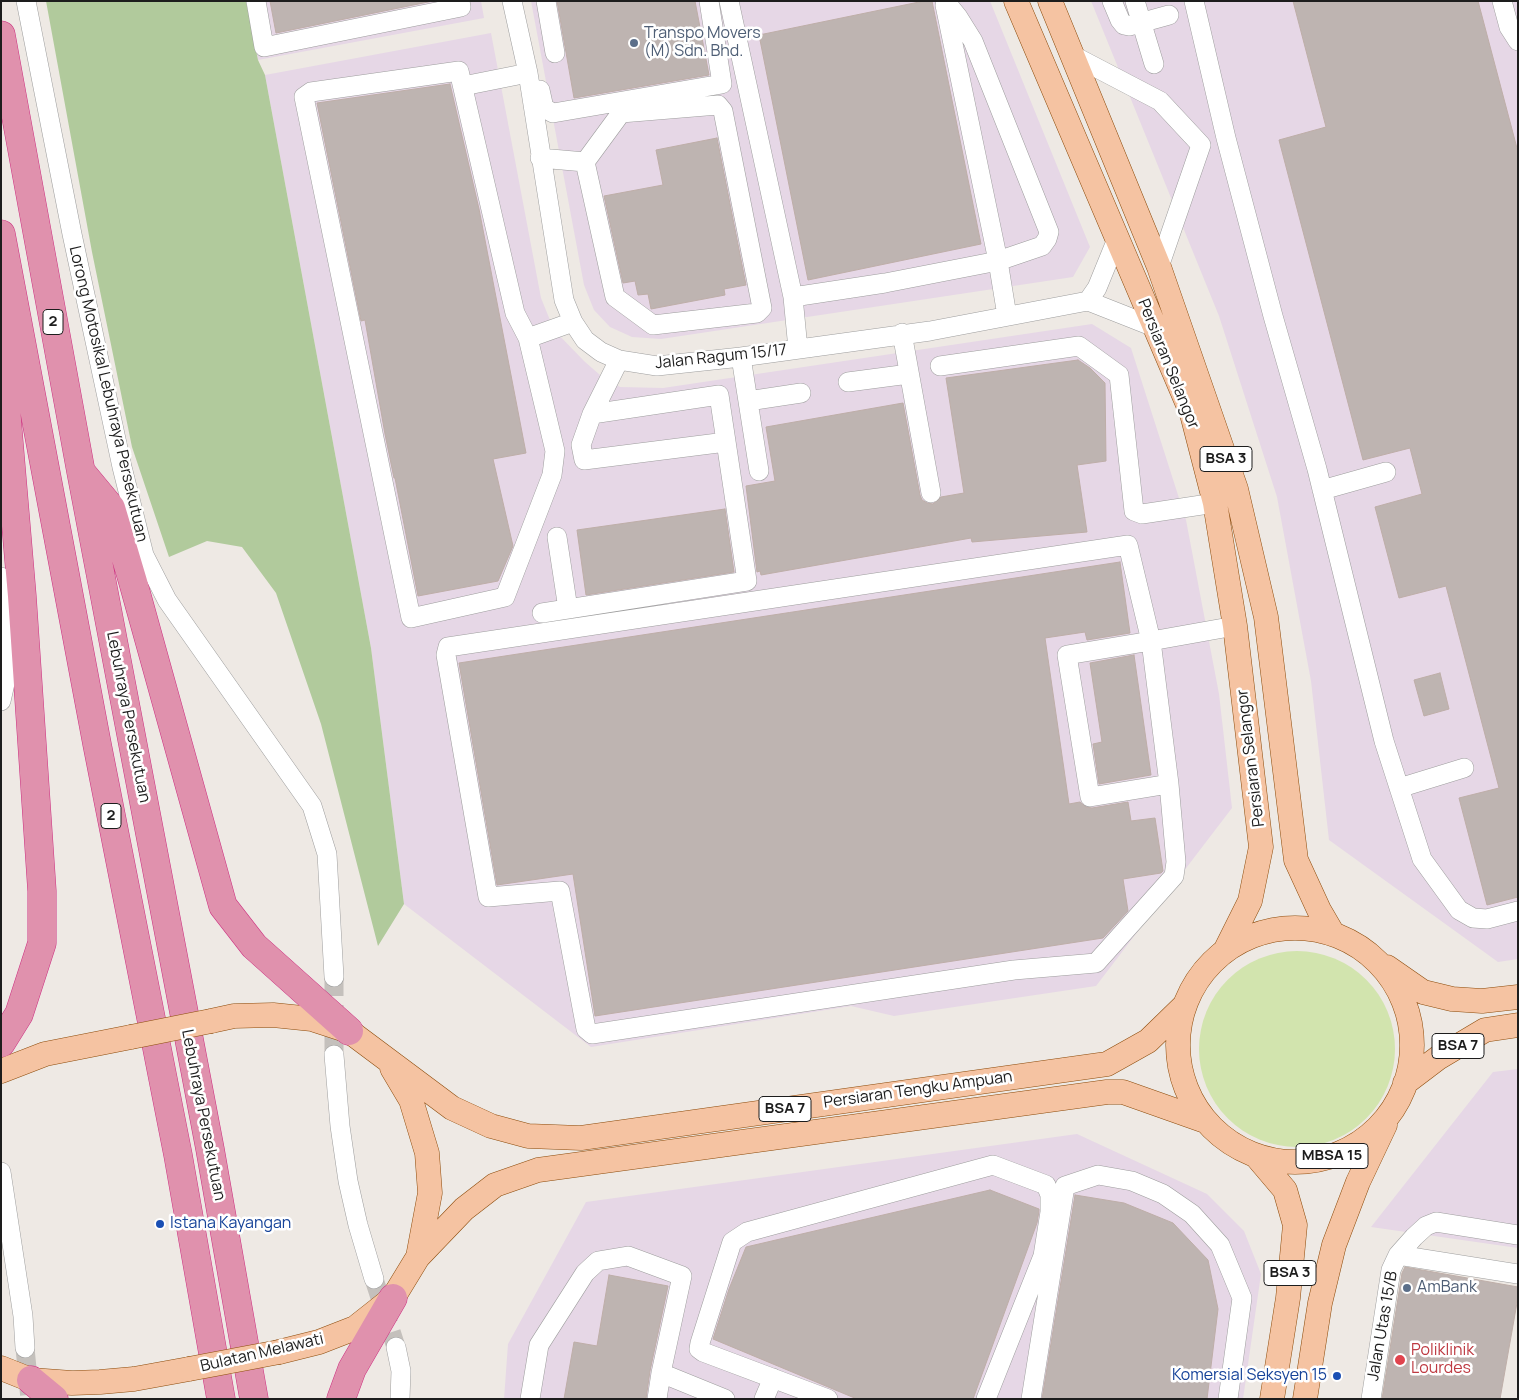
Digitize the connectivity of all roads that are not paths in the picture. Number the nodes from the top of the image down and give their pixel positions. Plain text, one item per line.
1 (26, 1) edge
2 (256, 1) edge
3 (460, 1) edge
4 (512, 1) edge
5 (546, 1) edge
6 (709, 1) edge
7 (729, 1) edge
8 (945, 1) edge
9 (1016, 1) edge
10 (1050, 1) edge
11 (1112, 1) edge
12 (1135, 1) edge
13 (1194, 1) edge
14 (1502, 1) edge
15 (1169, 15) dead end
16 (1142, 23) junction
17 (1, 35) edge
18 (1518, 41) edge
19 (555, 53) dead end
20 (1072, 55) junction
21 (1154, 64) dead end
22 (528, 73) junction
23 (463, 86) junction
24 (531, 95) junction
25 (1226, 138) junction
26 (1201, 145) junction
27 (540, 158) junction
28 (585, 162) junction
29 (1, 234) edge
30 (1117, 239) junction
31 (998, 261) junction
32 (1159, 267) junction
33 (794, 297) junction
34 (1088, 301) junction
35 (1007, 316) junction
36 (1, 317) edge
37 (573, 322) junction
38 (1154, 327) junction
39 (902, 333) junction
40 (528, 338) junction
41 (798, 348) junction
42 (741, 357) junction
43 (619, 360) junction
44 (940, 366) dead end
45 (909, 374) junction
46 (848, 382) dead end
47 (801, 393) dead end
48 (748, 401) junction
49 (592, 414) junction
50 (726, 442) junction
51 (555, 451) junction
52 (584, 460) junction
53 (759, 471) dead end
54 (81, 472) junction
55 (1386, 472) dead end
56 (1322, 490) junction
57 (931, 493) dead end
58 (1215, 503) junction
59 (137, 527) junction
60 (557, 537) dead end
61 (1, 563) edge
62 (1, 577) edge
63 (133, 582) junction
64 (22, 596) junction
65 (568, 609) junction
66 (542, 613) dead end
67 (1234, 626) junction
68 (1151, 640) junction
69 (1, 701) edge
70 (1464, 768) dead end
71 (1168, 784) junction
72 (1399, 788) junction
73 (1518, 911) edge
74 (1333, 934) junction
75 (1226, 949) junction
76 (1371, 956) junction
77 (334, 977) tunnel mouth
78 (1518, 998) edge
79 (1184, 1006) junction
80 (1518, 1025) edge
81 (349, 1031) junction
82 (1, 1043) edge
83 (334, 1055) tunnel mouth
84 (386, 1058) junction
85 (1, 1071) edge
86 (1405, 1083) junction
87 (1392, 1110) junction
88 (1205, 1121) junction
89 (1257, 1157) junction
90 (1, 1172) edge
91 (1518, 1235) edge
92 (1398, 1255) junction
93 (418, 1257) junction
94 (1518, 1274) edge
95 (374, 1278) tunnel mouth
96 (393, 1298) junction
97 (396, 1347) tunnel mouth
98 (25, 1348) tunnel mouth
99 (1, 1368) edge
100 (661, 1373) junction
101 (773, 1378) junction
102 (32, 1380) junction
103 (54, 1399) edge
104 (221, 1399) edge
105 (254, 1399) edge
106 (341, 1399) edge
107 (400, 1399) edge
108 (530, 1399) edge
109 (657, 1399) edge
110 (725, 1399) edge
111 (764, 1399) edge
112 (828, 1399) edge
113 (986, 1399) edge
114 (1031, 1399) edge
115 (1228, 1399) edge
116 (1272, 1399) edge
117 (1305, 1399) edge
118 (1371, 1399) edge

1 - 59 street, Lorong Motosikal Lebuhraya Persekutuan
2 - 3 street
4 - 22 street, Jalan Ragum 15/17
5 - 19 street
6 - 24 street
7 - 33 street
8 - 31 street
8 - 31 street
9 - 30 main road, Persiaran Selangor / BSA 3
10 - 20 main road, Persiaran Selangor / BSA 3
11 - 16 street
12 - 16 street
13 - 25 street
14 - 18 street
15 - 16 street
16 - 21 street
17 - 54 highway, Lebuhraya Persekutuan / 2
20 - 26 street
20 - 32 main road, Persiaran Selangor / BSA 3
22 - 23 street
22 - 24 street, Jalan Ragum 15/17
23 - 40 street
23 - 51 street
24 - 27 street, Jalan Ragum 15/17
25 - 26 street
25 - 56 street
26 - 32 street
27 - 28 street
27 - 37 street, Jalan Ragum 15/17
28 - 28 street
29 - 104 highway, Lebuhraya Persekutuan / 2
30 - 34 street
30 - 38 main road, Persiaran Selangor / BSA 3
31 - 33 street
31 - 35 street
32 - 74 main road, Persiaran Selangor / BSA 3
33 - 41 street
34 - 35 street, Jalan Ragum 15/17
34 - 38 street
35 - 39 street, Jalan Ragum 15/17
36 - 64 highway
37 - 40 street
37 - 43 street, Jalan Ragum 15/17
38 - 58 main road, Persiaran Selangor / BSA 3
39 - 41 street, Jalan Ragum 15/17
39 - 45 street
40 - 51 street
41 - 42 street, Jalan Ragum 15/17
42 - 43 street, Jalan Ragum 15/17
42 - 48 street
43 - 49 street
44 - 58 street
45 - 46 street
45 - 57 street
47 - 48 street
48 - 53 street
49 - 50 street
49 - 52 street
50 - 52 street
50 - 65 street
51 - 52 street
54 - 63 highway
54 - 105 highway, Lebuhraya Persekutuan / 2
55 - 56 street
56 - 72 street
58 - 67 main road, Persiaran Selangor / BSA 3
59 - 63 street
59 - 77 street, Lorong Motosikal Lebuhraya Persekutuan
60 - 65 street
61 - 64 street
62 - 69 street
63 - 81 highway
64 - 82 highway
65 - 66 street
67 - 68 street
67 - 75 main road, Persiaran Selangor / BSA 3
68 - 71 street
68 - 71 street
68 - 71 street
70 - 72 street
72 - 73 street
74 - 75 main road, MBSA 15
74 - 76 main road, MBSA 15
75 - 79 main road, MBSA 15
76 - 78 main road
76 - 86 main road, MBSA 15
79 - 84 main road, Persiaran Tengku Ampuan / BSA 7
79 - 88 main road, MBSA 15
80 - 86 main road, BSA 7
81 - 84 main road, Bulatan Melawati
81 - 85 main road, Bulatan Melawati, bridge
83 - 95 street
84 - 93 main road, Bulatan Melawati
86 - 87 main road, MBSA 15
87 - 89 main road, MBSA 15
87 - 117 main road, BSA 3
88 - 89 main road, MBSA 15
88 - 93 main road, Persiaran Tengku Ampuan / BSA 7
89 - 116 main road, BSA 3
90 - 98 street
91 - 92 street
92 - 94 street, Jalan Utas 15/B
92 - 118 street, Jalan Utas 15/B
93 - 96 main road, Bulatan Melawati
96 - 102 main road, Bulatan Melawati, bridge
96 - 106 highway
97 - 107 street
99 - 102 main road, Bulatan Melawati
100 - 108 street
100 - 109 street
100 - 110 street
101 - 111 street
101 - 112 street
101 - 113 street
102 - 103 highway
114 - 115 street

